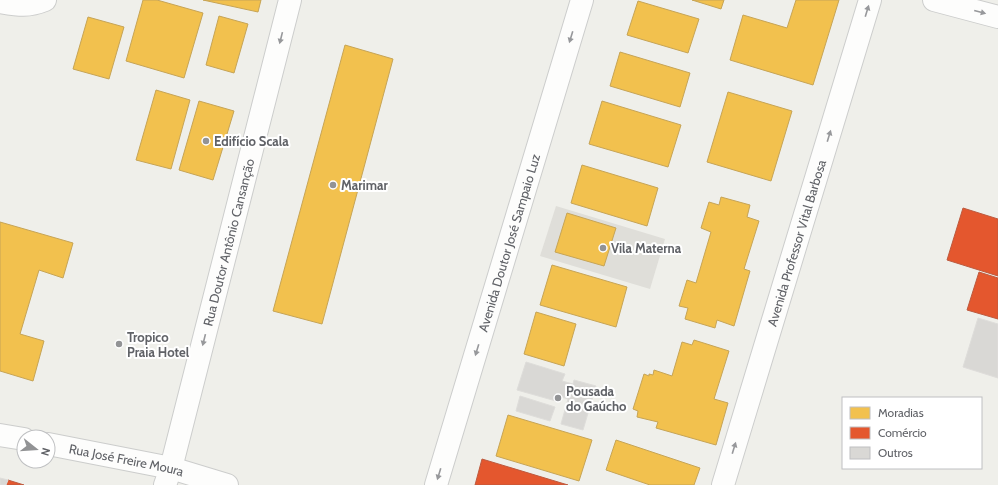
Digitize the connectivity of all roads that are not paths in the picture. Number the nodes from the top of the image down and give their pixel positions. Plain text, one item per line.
1 (45, 0) edge
2 (290, 0) edge
3 (582, 0) edge
4 (870, 0) edge
5 (934, 0) edge
6 (0, 2) edge
7 (998, 17) edge
8 (0, 435) edge
9 (16, 438) edge
10 (56, 446) edge
11 (168, 476) edge
12 (227, 485) edge
13 (436, 485) edge
14 (723, 485) edge

1 - 6 street
2 -> 11 street, Rua Doutor Antônio Cansanção
3 -> 13 street, Avenida Doutor José Sampaio Luz
14 -> 4 street, Avenida Professor Vital Barbosa
5 -> 7 street
8 - 9 street
10 - 11 street, Rua José Freire Moura
11 - 12 street, Rua José Freire Moura

